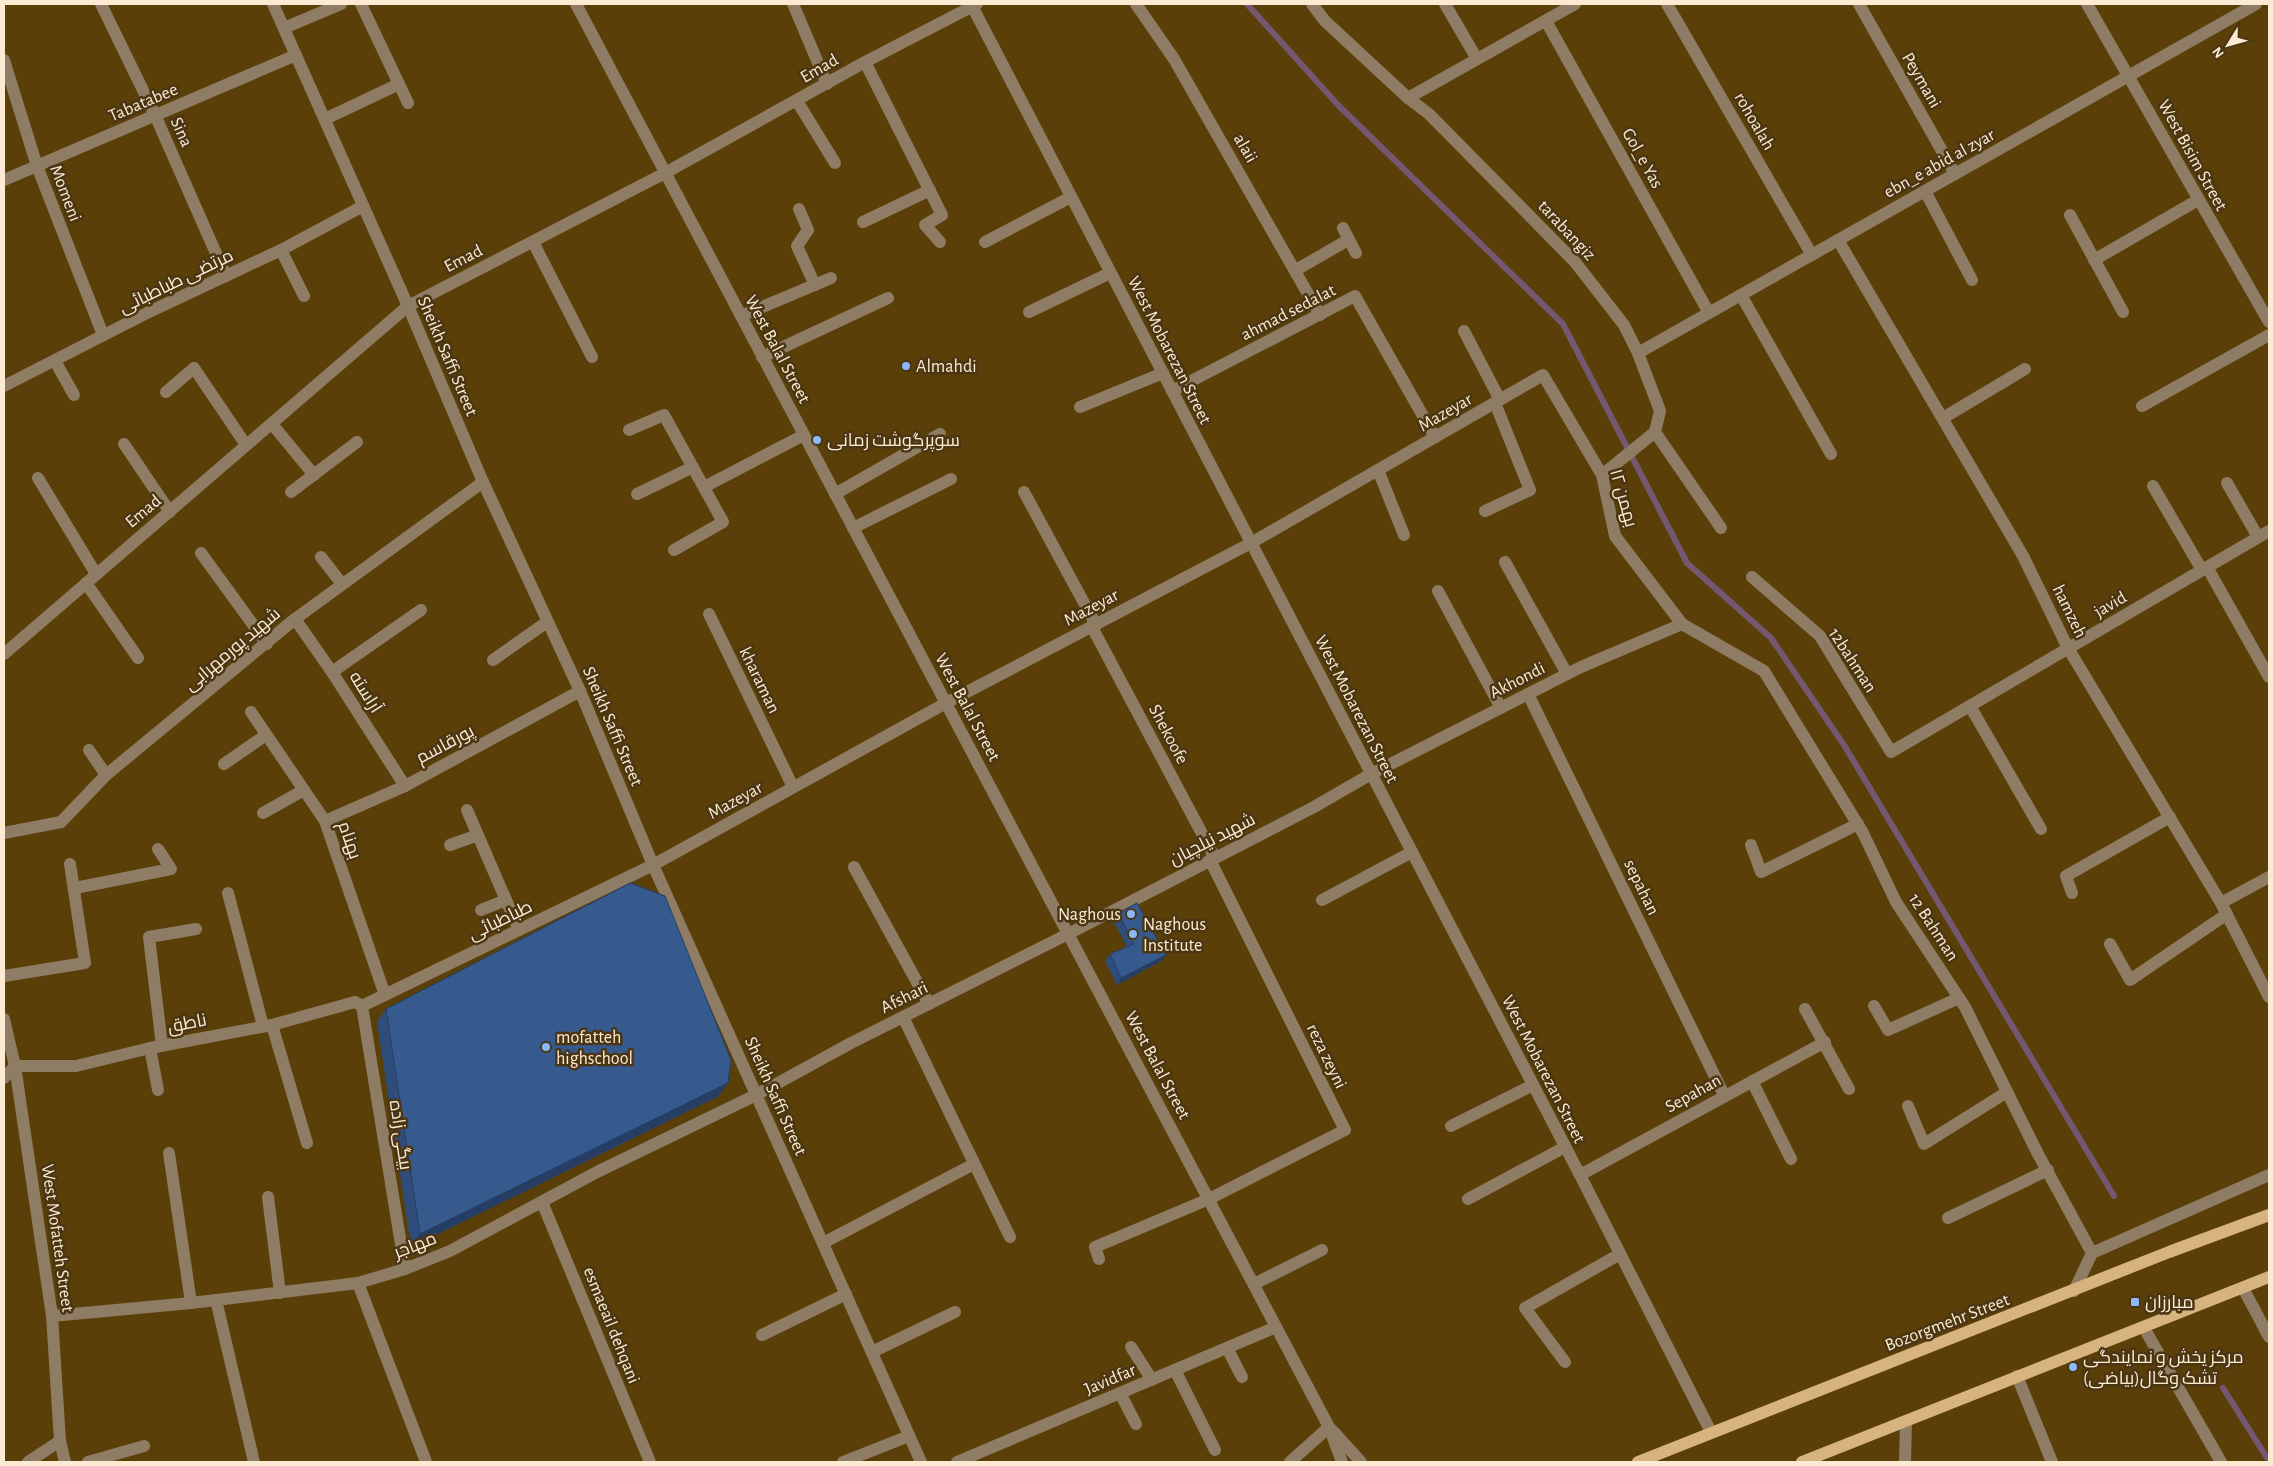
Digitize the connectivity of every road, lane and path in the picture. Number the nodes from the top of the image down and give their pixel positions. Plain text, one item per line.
1 (101, 4) edge
2 (274, 4) edge
3 (341, 4) edge
4 (361, 4) edge
5 (576, 4) edge
6 (793, 4) edge
7 (1136, 4) edge
8 (1312, 4) edge
9 (1445, 4) edge
10 (1575, 4) edge
11 (1667, 4) edge
12 (1859, 4) edge
13 (2088, 4) edge
14 (2256, 4) edge
15 (973, 5) edge
16 (1546, 21) junction
17 (284, 28) junction
18 (296, 54) junction
19 (1476, 59) junction
20 (4, 60) edge
21 (865, 62) junction
22 (2129, 76) junction
23 (398, 84) junction
24 (827, 84) junction
25 (1408, 98) junction
26 (797, 101) junction
27 (408, 103) dead end
28 (155, 115) junction
29 (325, 119) junction
30 (835, 163) dead end
31 (37, 166) junction
32 (665, 173) junction
33 (1955, 174) junction
34 (4, 180) edge
35 (930, 190) junction
36 (1926, 190) junction
37 (1071, 197) junction
38 (2198, 200) junction
39 (363, 206) junction
40 (799, 209) dead end
41 (2070, 215) dead end
42 (863, 222) dead end
43 (1838, 240) junction
44 (533, 242) junction
45 (940, 242) dead end
46 (984, 242) dead end
47 (281, 250) junction
48 (1356, 253) dead end
49 (1812, 255) junction
50 (2094, 260) junction
51 (1296, 270) junction
52 (1110, 273) junction
53 (226, 276) junction
54 (831, 278) dead end
55 (1972, 280) dead end
56 (815, 285) junction
57 (1741, 295) junction
58 (304, 296) dead end
59 (888, 298) dead end
60 (408, 306) junction
61 (1029, 312) dead end
62 (2123, 312) dead end
63 (1709, 313) junction
64 (1320, 315) junction
65 (741, 316) junction
66 (2269, 322) edge
67 (1464, 330) dead end
68 (103, 335) junction
69 (2269, 335) edge
70 (1638, 353) junction
71 (762, 356) junction
72 (592, 357) dead end
73 (55, 360) junction
74 (2024, 369) dead end
75 (1163, 373) junction
76 (1543, 375) joint
77 (4, 386) edge
78 (166, 392) dead end
79 (1172, 392) junction
80 (74, 395) dead end
81 (1497, 402) junction
82 (2142, 406) dead end
83 (1080, 408) dead end
84 (1942, 418) junction
85 (272, 424) junction
86 (629, 430) dead end
87 (1655, 432) junction
88 (940, 434) dead end
89 (804, 435) junction
90 (1435, 438) junction
91 (357, 442) dead end
92 (124, 444) dead end
93 (246, 445) junction
94 (1831, 454) dead end
95 (693, 467) junction
96 (1378, 470) junction
97 (314, 475) junction
98 (1602, 475) junction
99 (38, 478) dead end
100 (950, 479) dead end
101 (483, 482) junction
102 (2228, 483) dead end
103 (2153, 486) dead end
104 (704, 487) junction
105 (291, 492) dead end
106 (1024, 492) dead end
107 (637, 494) dead end
108 (835, 494) junction
109 (1485, 511) dead end
110 (170, 512) junction
111 (853, 528) junction
112 (1722, 528) dead end
113 (2264, 534) edge
114 (1404, 535) dead end
115 (1251, 544) junction
116 (674, 550) dead end
117 (201, 554) dead end
118 (320, 557) dead end
119 (1505, 562) dead end
120 (2205, 568) junction
121 (1752, 576) dead end
122 (91, 578) junction
123 (342, 584) junction
124 (1438, 591) dead end
125 (422, 610) dead end
126 (709, 614) dead end
127 (295, 619) junction
128 (547, 622) junction
129 (1682, 624) junction
130 (1094, 626) junction
131 (267, 644) junction
132 (2068, 648) junction
133 (4, 654) edge
134 (138, 658) dead end
135 (493, 660) dead end
136 (332, 672) junction
137 (1567, 674) junction
138 (2269, 676) edge
139 (580, 691) junction
140 (1528, 694) junction
141 (946, 703) junction
142 (1970, 706) junction
143 (1501, 708) junction
144 (251, 712) dead end
145 (266, 735) junction
146 (89, 750) dead end
147 (1891, 752) joint
148 (224, 764) dead end
149 (1371, 774) junction
150 (106, 775) junction
151 (405, 786) junction
152 (793, 787) junction
153 (304, 790) junction
154 (467, 810) dead end
155 (263, 813) dead end
156 (2170, 817) junction
157 (325, 821) junction
158 (1858, 824) junction
159 (2041, 829) dead end
160 (4, 834) edge
161 (478, 835) junction
162 (450, 845) dead end
163 (1751, 845) dead end
164 (158, 849) dead end
165 (1412, 852) junction
166 (1213, 859) junction
167 (70, 864) dead end
168 (653, 865) junction
169 (854, 866) dead end
170 (2269, 877) edge
171 (75, 888) junction
172 (228, 893) dead end
173 (2072, 893) dead end
174 (506, 900) junction
175 (1322, 900) dead end
176 (2224, 908) junction
177 (481, 910) dead end
178 (196, 929) dead end
179 (519, 930) junction
180 (1068, 934) junction
181 (2110, 944) dead end
182 (4, 976) edge
183 (384, 995) junction
184 (2269, 997) edge
185 (1959, 998) junction
186 (929, 1004) junction
187 (362, 1006) junction
188 (1874, 1006) dead end
189 (1805, 1009) dead end
190 (903, 1017) junction
191 (4, 1019) edge
192 (267, 1025) junction
193 (1825, 1042) junction
194 (156, 1047) junction
195 (15, 1066) junction
196 (4, 1078) edge
197 (1752, 1081) junction
198 (1533, 1085) junction
199 (1849, 1089) dead end
200 (158, 1090) dead end
201 (2007, 1092) junction
202 (756, 1095) junction
203 (1724, 1096) junction
204 (1908, 1106) dead end
205 (1452, 1126) dead end
206 (307, 1143) dead end
207 (1565, 1147) junction
208 (169, 1153) dead end
209 (1791, 1159) dead end
210 (974, 1164) junction
211 (2048, 1170) junction
212 (1580, 1175) junction
213 (2269, 1175) edge
214 (268, 1197) dead end
215 (1209, 1199) junction
216 (1468, 1199) dead end
217 (542, 1202) junction
218 (2269, 1215) edge
219 (1948, 1218) dead end
220 (1010, 1237) dead end
221 (823, 1243) junction
222 (1322, 1250) dead end
223 (2092, 1253) junction
224 (1620, 1254) junction
225 (1099, 1259) dead end
226 (405, 1269) junction
227 (2269, 1277) edge
228 (358, 1284) junction
229 (1254, 1284) junction
230 (2244, 1288) junction
231 (2074, 1291) junction
232 (280, 1292) junction
233 (846, 1294) junction
234 (216, 1300) junction
235 (191, 1303) junction
236 (955, 1312) dead end
237 (52, 1316) junction
238 (1276, 1327) junction
239 (2144, 1328) junction
240 (762, 1335) dead end
241 (2269, 1337) edge
242 (1132, 1347) dead end
243 (1226, 1348) junction
244 (872, 1352) junction
245 (1565, 1362) dead end
246 (1175, 1370) junction
247 (2017, 1376) junction
248 (1242, 1378) dead end
249 (1152, 1380) junction
250 (1120, 1393) junction
251 (1906, 1421) junction
252 (1136, 1424) dead end
253 (1329, 1427) junction
254 (1711, 1432) junction
255 (909, 1436) junction
256 (60, 1442) junction
257 (144, 1446) dead end
258 (1215, 1450) dead end
259 (28, 1462) edge
260 (65, 1462) edge
261 (88, 1462) edge
262 (254, 1462) edge
263 (426, 1462) edge
264 (650, 1462) edge
265 (843, 1462) edge
266 (921, 1462) edge
267 (956, 1462) edge
268 (1290, 1462) edge
269 (1342, 1462) edge
270 (1362, 1462) edge
271 (1638, 1462) edge
272 (1802, 1462) edge
273 (1905, 1462) edge
274 (2052, 1462) edge
275 (2221, 1462) edge

1 - 28 street, Sina
2 - 17 street, Sheikh Saffi Street
3 - 17 street
4 - 23 street
5 - 32 street, West Balal Street
6 - 24 street
7 - 51 street, alaii
8 - 25 street, tarabangiz
9 - 19 street
10 - 16 street
11 - 49 street, rohoalah
12 - 33 street, Peymani
13 - 22 street, West Bisim Street
14 - 22 street, ebn_e abid al zyar
15 - 21 street, Emad
15 - 37 street, West Mobarezan Street
16 - 19 street
16 - 63 street, Gol_e Yas
17 - 18 street, Sheikh Saffi Street
18 - 28 street, Tabatabee
18 - 29 street, Sheikh Saffi Street
19 - 25 street
20 - 31 street, Momeni
21 - 24 street, Emad
21 - 35 street
22 - 33 street, ebn_e abid al zyar
22 - 38 street, West Bisim Street
23 - 27 street
23 - 29 street
24 - 26 street, Emad
25 - 70 street, tarabangiz
26 - 30 street
26 - 32 street, Emad
28 - 31 street, Tabatabee
28 - 53 street, Sina
29 - 39 street, Sheikh Saffi Street
31 - 34 street, Tabatabee
31 - 68 street, Momeni
32 - 44 street, Emad
32 - 65 street, West Balal Street
33 - 36 street, ebn_e abid al zyar
35 - 42 street
35 - 45 street
36 - 43 street, ebn_e abid al zyar
36 - 55 street
37 - 46 street
37 - 52 street, West Mobarezan Street
38 - 50 street
38 - 66 street, West Bisim Street
39 - 47 street, مرتضی طباطبائی
39 - 60 street, Sheikh Saffi Street
40 - 56 street
41 - 50 street
43 - 49 street, ebn_e abid al zyar
43 - 84 street, hamzeh
44 - 60 street, Emad
44 - 72 street
47 - 53 street, مرتضی طباطبائی
47 - 58 street
48 - 51 street
49 - 57 street, ebn_e abid al zyar
50 - 62 street
51 - 64 street, alaii
52 - 61 street
52 - 75 street, West Mobarezan Street
53 - 68 street, مرتضی طباطبائی
54 - 56 street
56 - 65 street
57 - 63 street, ebn_e abid al zyar
57 - 94 street
59 - 71 street
60 - 85 street, Emad
60 - 101 street, Sheikh Saffi Street
63 - 70 street, ebn_e abid al zyar
64 - 79 street, ahmad sedalat
64 - 90 street, ahmad sedalat
65 - 71 street, West Balal Street
67 - 81 street
68 - 73 street, مرتضی طباطبائی
69 - 82 street
70 - 87 street, tarabangiz
71 - 89 street, West Balal Street
73 - 77 street, مرتضی طباطبائی
73 - 80 street
74 - 84 street
75 - 79 street, West Mobarezan Street
75 - 83 street
76 - 81 street, Mazeyar
76 - 98 street, ۱۲ بهمن
78 - 93 street
79 - 115 street, West Mobarezan Street
81 - 90 street, Mazeyar
81 - 109 street
84 - 132 street, hamzeh
85 - 93 street, Emad
85 - 97 street
86 - 95 street
87 - 98 street
87 - 112 street
88 - 108 street
89 - 104 street
89 - 108 street, West Balal Street
90 - 96 street, Mazeyar
91 - 97 street
92 - 110 street
93 - 110 street, Emad
95 - 104 street
95 - 107 street
96 - 114 street
96 - 115 street, Mazeyar
97 - 105 street
98 - 129 street, ۱۲ بهمن
99 - 122 street
100 - 111 street
101 - 123 street, شهید پورمهرابی
101 - 128 street, Sheikh Saffi Street
102 - 113 street
103 - 120 street
104 - 116 street
106 - 130 street, Shekoofe
108 - 111 street, West Balal Street
110 - 122 street, Emad
111 - 141 street, West Balal Street
113 - 120 street, javid
115 - 130 street, Mazeyar
115 - 149 street, West Mobarezan Street
117 - 131 street
118 - 123 street
119 - 137 street
120 - 132 street, javid
120 - 138 street
121 - 147 street, 12bahman
122 - 133 street, Emad
122 - 134 street
123 - 127 street, شهید پورمهرابی
124 - 143 street
125 - 136 street
126 - 152 street, kharaman
127 - 131 street, شهید پورمهرابی
127 - 136 street, آراسته
128 - 135 street
128 - 139 street, Sheikh Saffi Street
129 - 137 street, Akhondi
129 - 158 street, 12 Bahman
130 - 141 street, Mazeyar
130 - 166 street, Shekoofe
131 - 150 street, شهید پورمهرابی
132 - 142 street, javid
132 - 156 street, hamzeh
136 - 151 street, آراسته
137 - 140 street, Akhondi
139 - 151 street, پورقاسم
139 - 168 street, Sheikh Saffi Street
140 - 143 street, Akhondi
140 - 203 street, sepahan
141 - 152 street, Mazeyar
141 - 180 street, West Balal Street
142 - 147 street, javid
142 - 159 street
143 - 149 street, Akhondi
144 - 145 street, بهنام
145 - 148 street
145 - 153 street, بهنام
146 - 150 street
149 - 165 street, West Mobarezan Street
149 - 166 street, شهید نیلچیان
150 - 160 street, شهید پورمهرابی
151 - 157 street, پورقاسم
152 - 168 street, Mazeyar
153 - 155 street
153 - 157 street, بهنام
154 - 161 street
156 - 173 street
156 - 176 street, hamzeh
157 - 183 street, بهنام
158 - 163 street
158 - 185 street, 12 Bahman
161 - 162 street
161 - 174 street
164 - 171 street
165 - 175 street
165 - 198 street, West Mobarezan Street
166 - 180 street, شهید نیلچیان
166 - 215 street, reza zeyni
167 - 171 street
168 - 179 street, طباطبائی
168 - 202 street, Sheikh Saffi Street
169 - 186 street
170 - 176 street
171 - 182 street
172 - 192 street
174 - 177 street
174 - 179 street
176 - 181 street
176 - 184 street, hamzeh
178 - 194 street
179 - 183 street, طباطبائی
180 - 186 street, Afshari
180 - 215 street, West Balal Street
183 - 187 street, طباطبائی
185 - 188 street
185 - 201 street, 12 Bahman
186 - 190 street, Afshari
187 - 192 street, ناطق
187 - 226 street, بیگی زاده
189 - 193 street
190 - 202 street, Afshari
190 - 210 street
191 - 195 street, West Mofatteh Street
192 - 194 street, ناطق
192 - 206 street
193 - 197 street, Sepahan
193 - 199 street
194 - 195 street, ناطق
194 - 200 street
195 - 196 street
195 - 237 street, West Mofatteh Street
197 - 203 street, Sepahan
197 - 209 street
198 - 205 street
198 - 207 street, West Mobarezan Street
201 - 204 street
201 - 211 street, 12 Bahman
202 - 217 street, مهاجر
202 - 221 street, Sheikh Saffi Street
203 - 212 street, Sepahan
207 - 212 street, West Mobarezan Street
207 - 216 street
208 - 235 street
210 - 220 street
210 - 221 street
211 - 219 street
211 - 223 street, 12 Bahman
212 - 224 street, West Mobarezan Street
213 - 223 street
214 - 232 street
215 - 225 street
215 - 229 street, West Balal Street
217 - 226 street, مهاجر
217 - 264 street, esmaeail dehqani
218 - 231 main road, Bozorgmehr Street
221 - 233 street, Sheikh Saffi Street
222 - 229 street
223 - 231 street
224 - 245 street
224 - 254 street, West Mobarezan Street
226 - 228 street, مهاجر
227 - 230 main road
228 - 232 street, مهاجر
228 - 263 street
229 - 238 street, West Balal Street
230 - 239 main road
230 - 241 street
231 - 254 main road, Bozorgmehr Street
232 - 234 street, مهاجر
233 - 240 street
233 - 244 street, Sheikh Saffi Street
234 - 235 street, مهاجر
234 - 262 street
235 - 237 street, مهاجر
236 - 244 street
237 - 256 street, West Mofatteh Street
238 - 243 street, Javidfar
238 - 253 street, West Balal Street
239 - 247 main road
239 - 275 street
242 - 249 street
243 - 246 street, Javidfar
243 - 248 street
244 - 255 street, Sheikh Saffi Street
246 - 249 street, Javidfar
246 - 258 street
247 - 251 main road
247 - 274 street
249 - 250 street, Javidfar
250 - 252 street
250 - 267 street, Javidfar
251 - 272 main road
251 - 273 street
253 - 268 street
253 - 269 street
253 - 270 street
254 - 271 main road, Bozorgmehr Street
255 - 265 street
255 - 266 street, Sheikh Saffi Street
256 - 259 street
256 - 260 street, West Mofatteh Street
257 - 261 street

